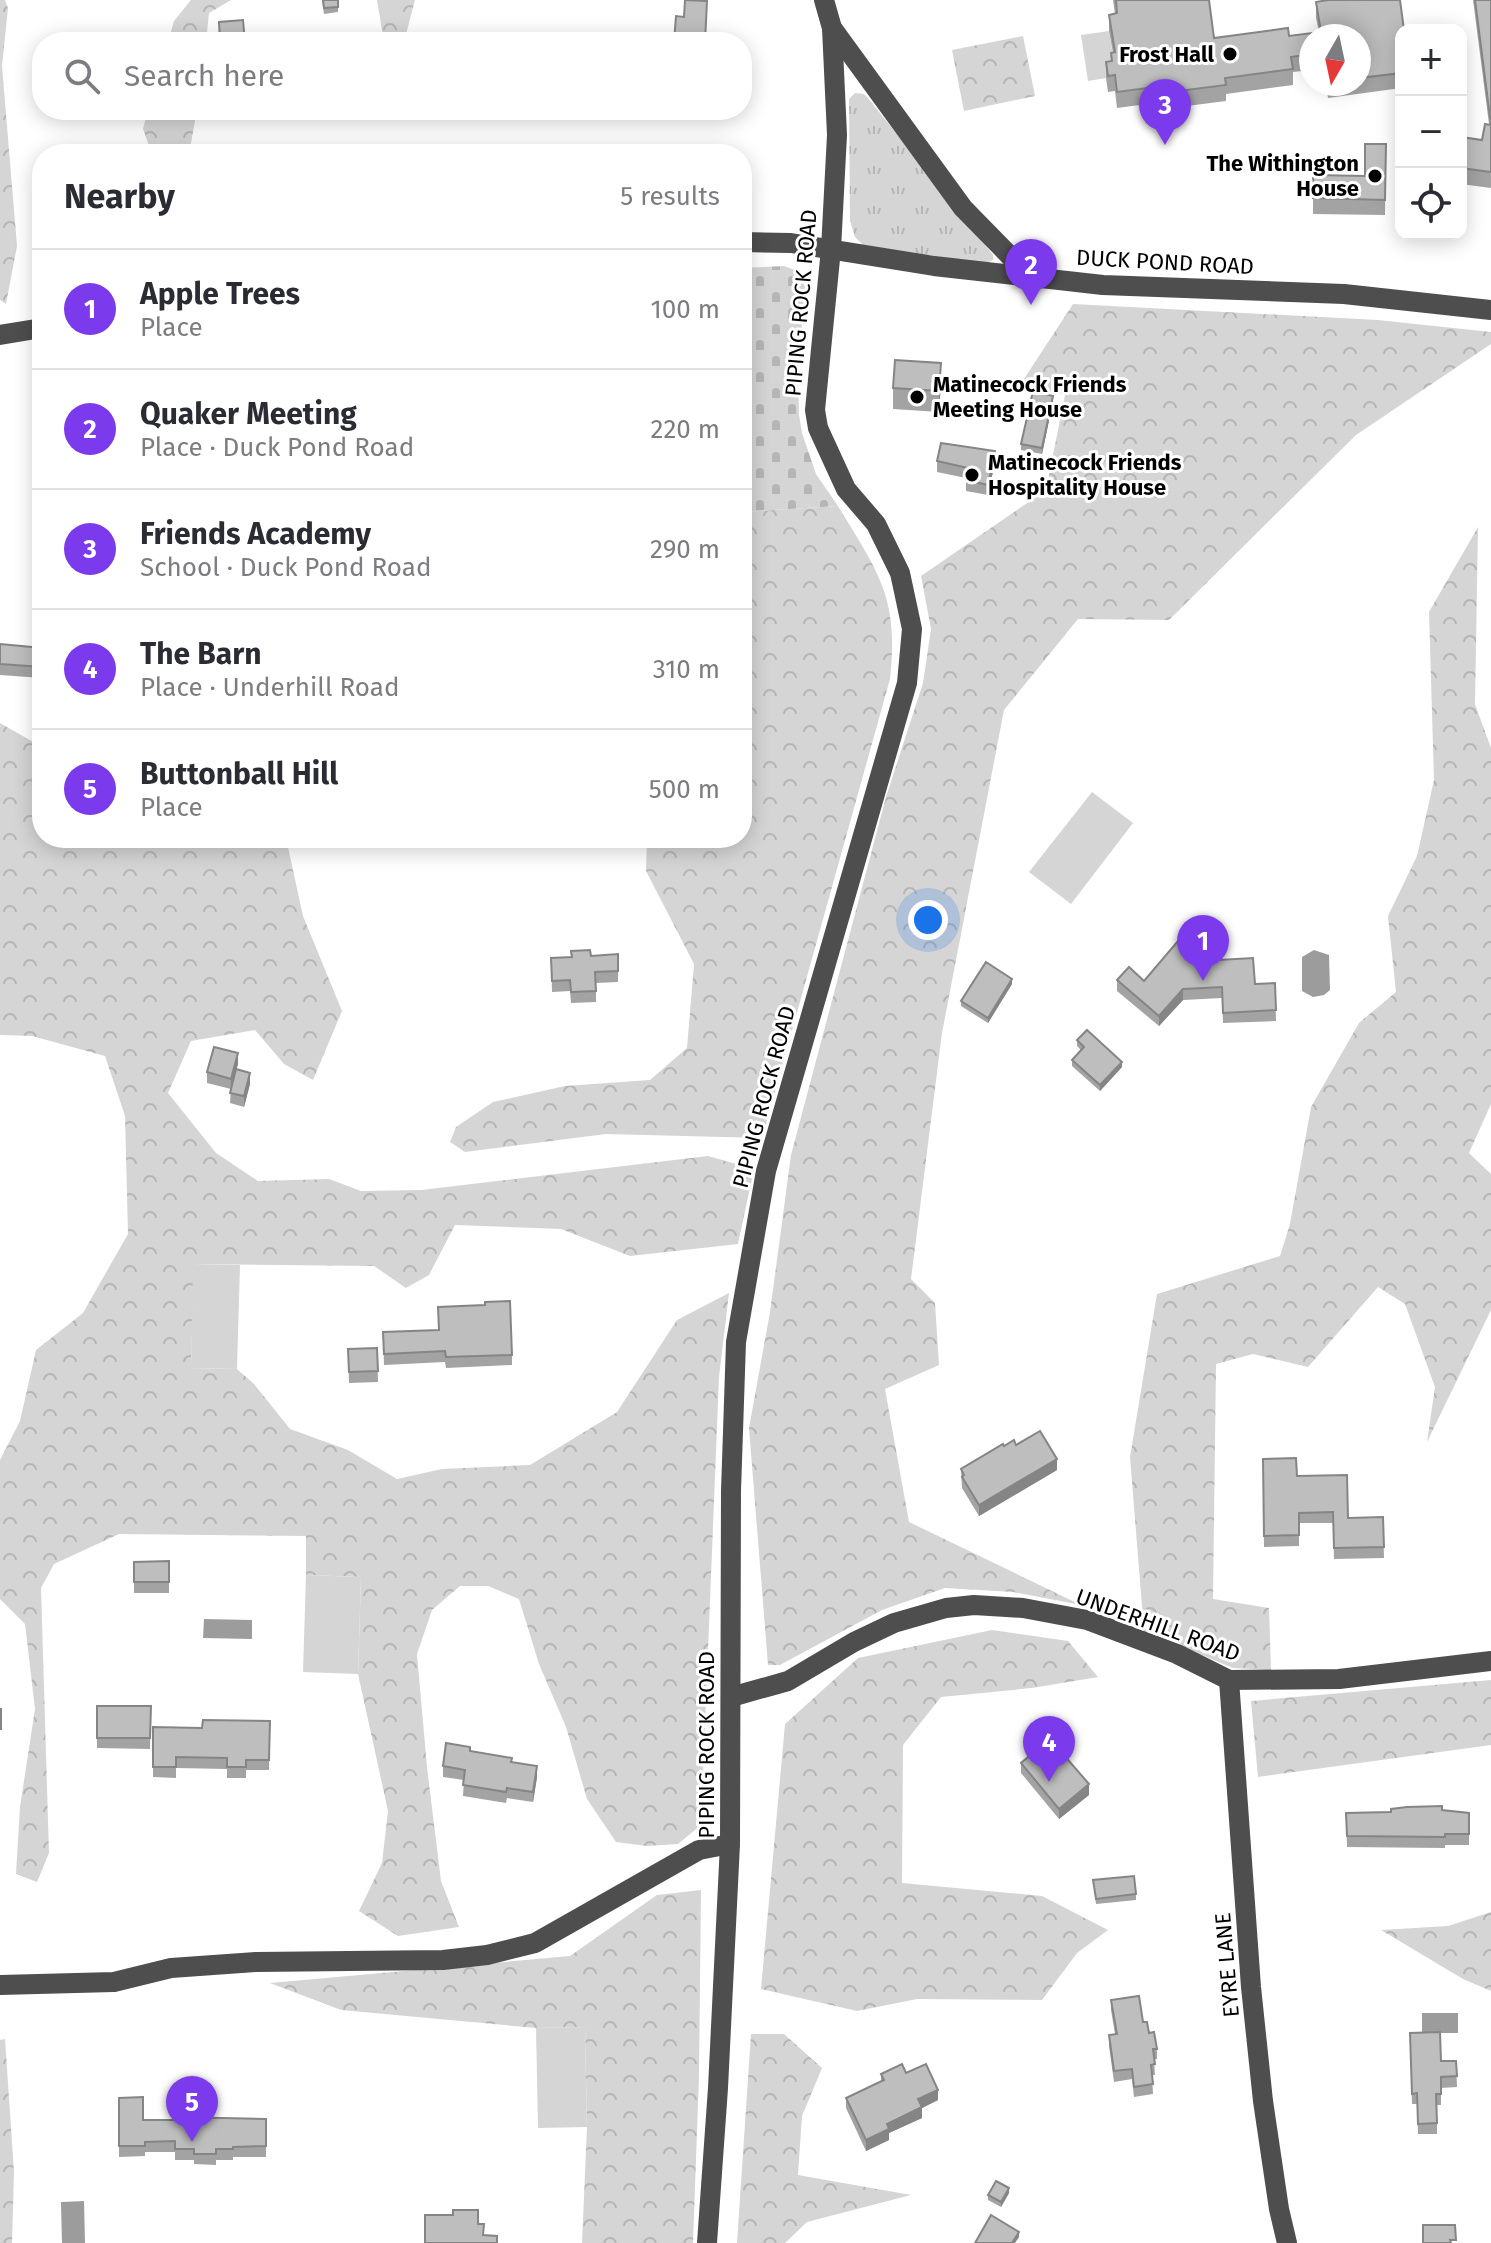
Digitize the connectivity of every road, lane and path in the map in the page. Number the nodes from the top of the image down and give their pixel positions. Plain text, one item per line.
1 (824, 0) edge
2 (832, 28) junction
3 (752, 242) edge
4 (831, 249) junction
5 (1052, 280) junction
6 (1491, 310) edge
7 (32, 330) edge
8 (0, 335) edge
9 (1491, 1661) edge
10 (1229, 1680) junction
11 (731, 1697) junction
12 (730, 1844) junction
13 (0, 1985) edge
14 (707, 2243) edge
15 (1287, 2243) edge

1 - 2 street, PIPING ROCK ROAD
2 - 4 street, PIPING ROCK ROAD
2 - 5 street
3 - 4 street, DUCK POND ROAD
4 - 5 street, DUCK POND ROAD
4 - 11 street, PIPING ROCK ROAD
5 - 6 street, DUCK POND ROAD
7 - 8 street
9 - 10 street, UNDERHILL ROAD
10 - 11 street, UNDERHILL ROAD
10 - 15 street, EYRE LANE
11 - 12 street, PIPING ROCK ROAD
12 - 13 street
12 - 14 street, PIPING ROCK ROAD

